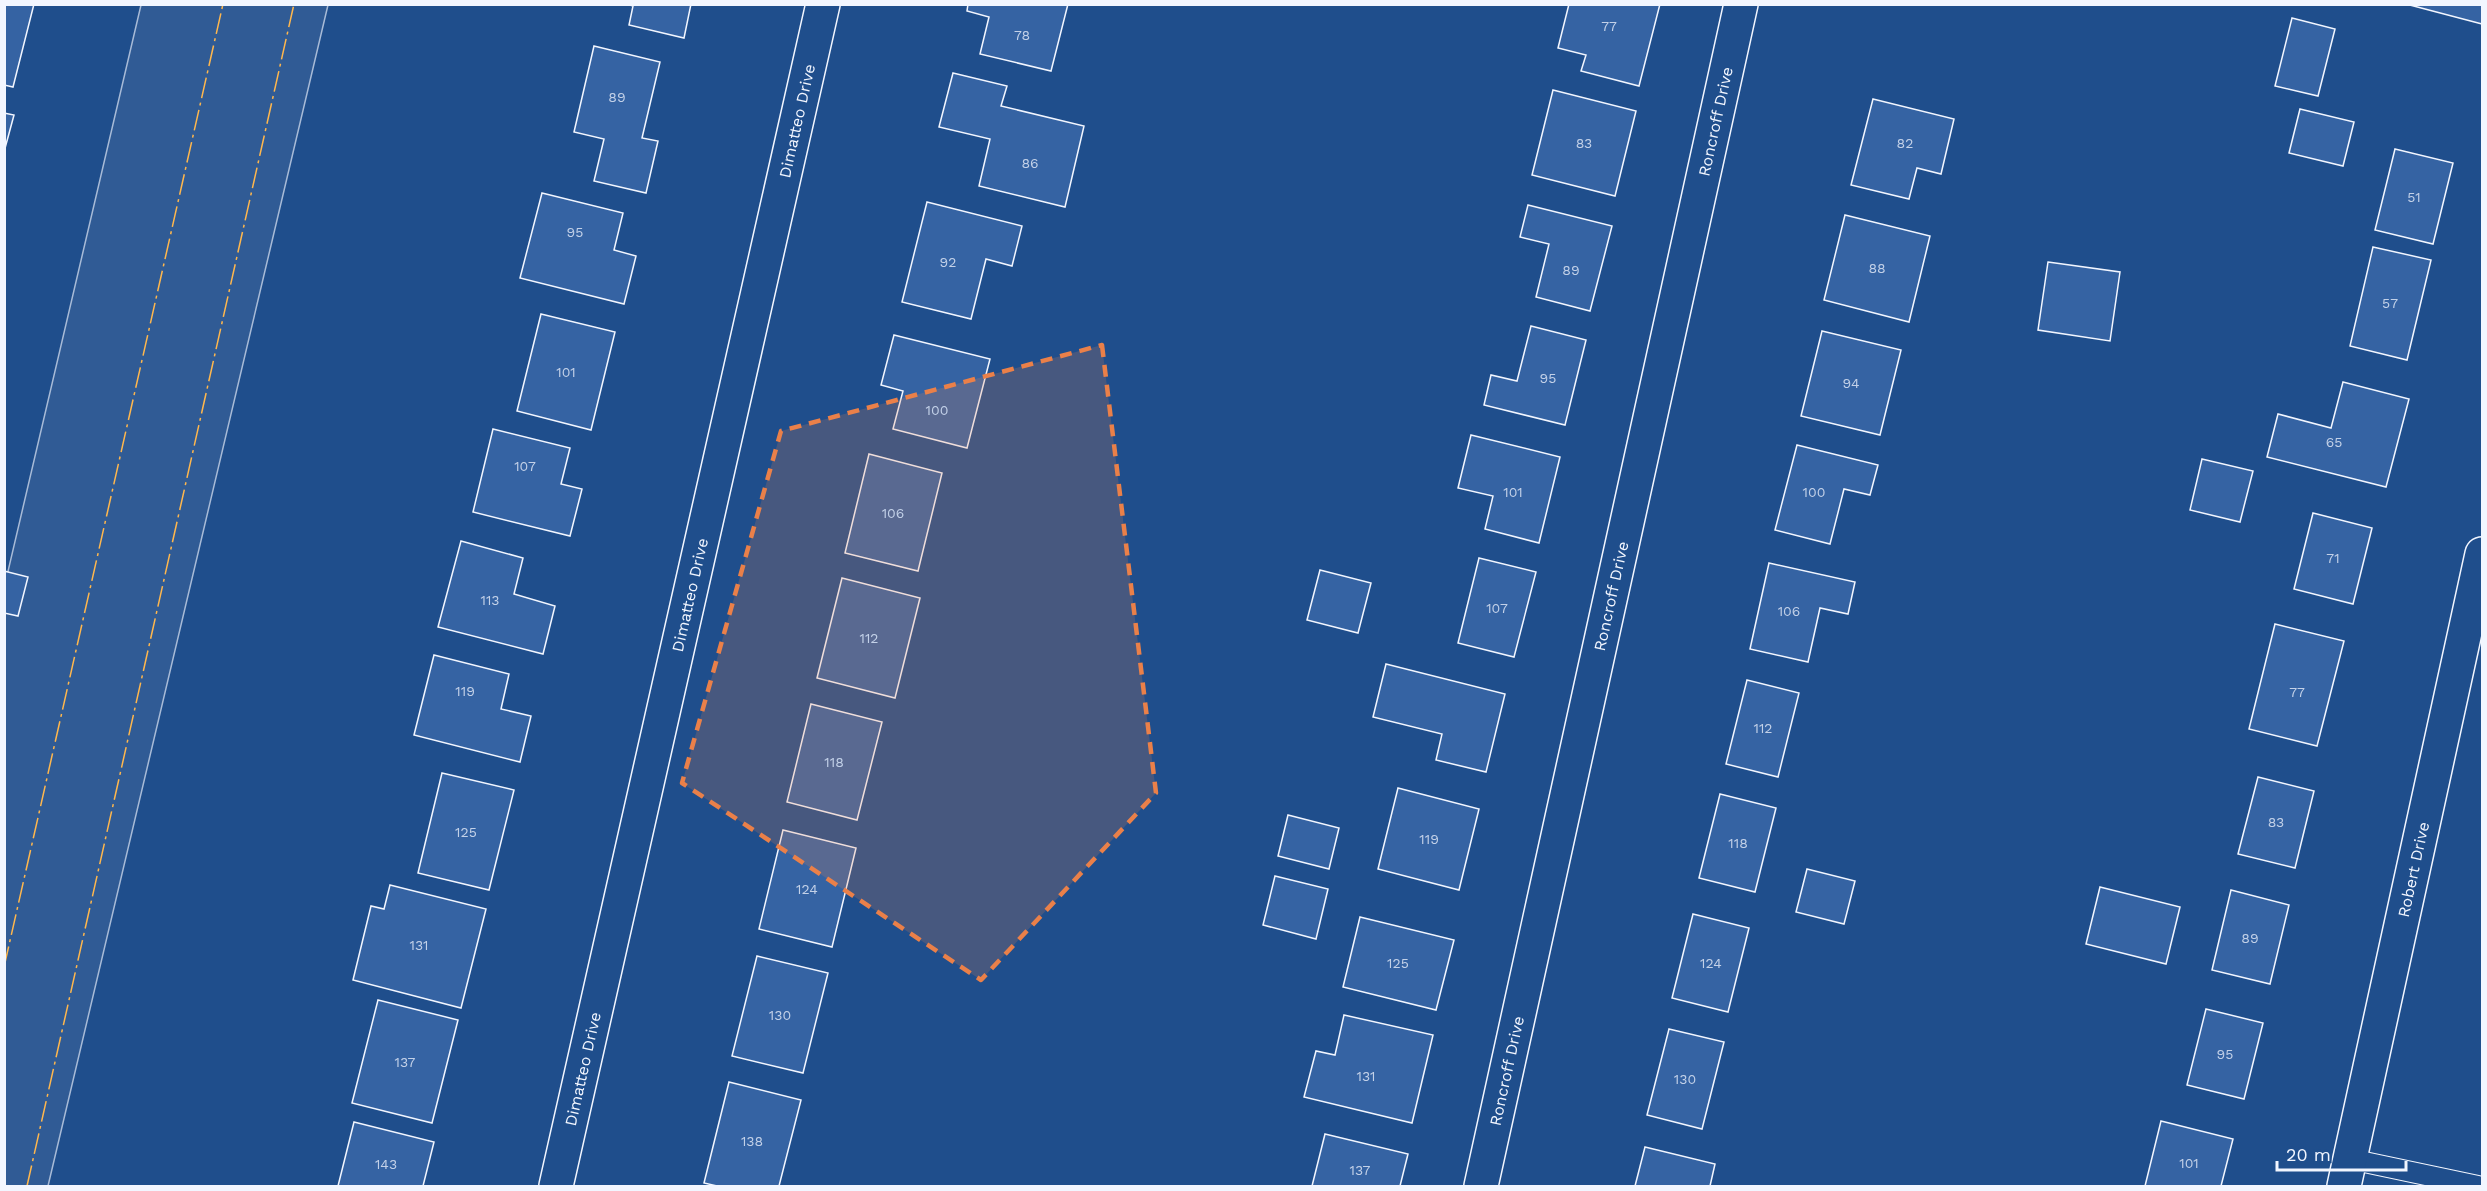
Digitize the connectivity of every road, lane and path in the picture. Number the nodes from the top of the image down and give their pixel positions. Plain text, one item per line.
1 (823, 4) edge
2 (1741, 4) edge
3 (2482, 554) edge
4 (2474, 633) edge
5 (2347, 1173) edge
6 (556, 1186) edge
7 (1481, 1186) edge
8 (2478, 1186) edge

1 - 6 street, Dimatteo Drive
2 - 7 street, Roncroff Drive
3 - 4 street, Robert Drive
4 - 5 street, Robert Drive
5 - 8 lane

